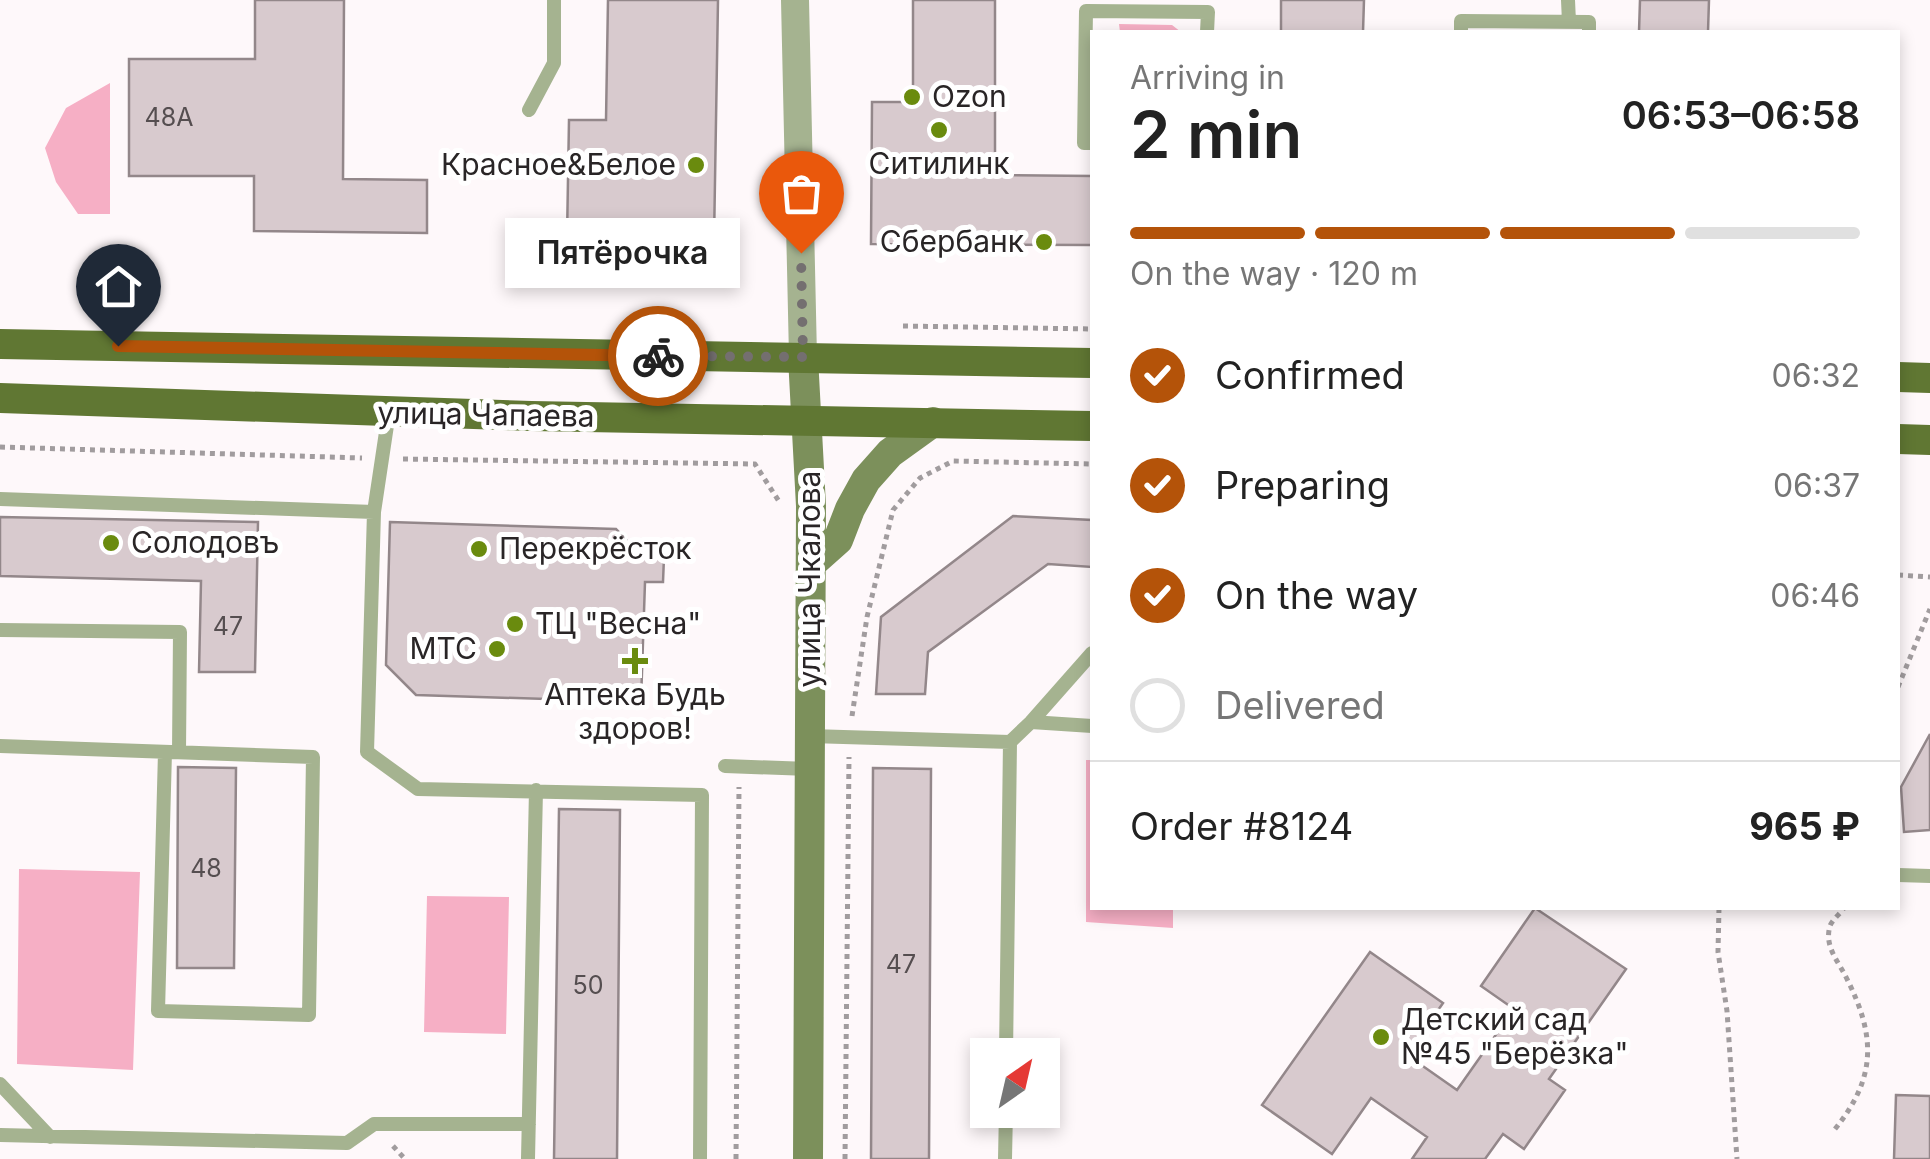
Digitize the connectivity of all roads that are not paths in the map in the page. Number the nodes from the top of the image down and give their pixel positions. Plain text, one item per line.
1 (554, 0) edge
2 (795, 0) edge
3 (1568, 0) edge
4 (1192, 6) edge
5 (1569, 22) junction
6 (1207, 30) edge
7 (1461, 30) edge
8 (1588, 30) edge
9 (529, 110) dead end
10 (1090, 143) edge
11 (0, 344) edge
12 (803, 357) junction
13 (1090, 363) edge
14 (1900, 377) edge
15 (1930, 378) edge
16 (0, 398) edge
17 (388, 412) junction
18 (807, 420) junction
19 (932, 422) junction
20 (1090, 426) edge
21 (1900, 440) edge
22 (1930, 440) edge
23 (0, 500) edge
24 (374, 512) junction
25 (811, 564) junction
26 (0, 630) edge
27 (1090, 655) edge
28 (1031, 722) junction
29 (1090, 726) edge
30 (810, 736) junction
31 (1010, 742) junction
32 (0, 746) edge
33 (172, 752) junction
34 (732, 766) road end
35 (810, 769) junction
36 (536, 790) junction
37 (1900, 876) edge
38 (1930, 876) edge
39 (1006, 1038) edge
40 (0, 1084) edge
41 (529, 1124) junction
42 (1006, 1128) edge
43 (0, 1134) edge
44 (50, 1137) junction
45 (528, 1159) edge
46 (700, 1159) edge
47 (808, 1159) edge
48 (1005, 1159) edge

1 - 9 lane
2 - 12 street, улица Чкалова
3 - 5 lane
4 - 6 lane
4 - 10 lane
5 - 7 lane
5 - 8 lane
11 - 12 main road, улица Чапаева
12 - 13 main road, улица Чапаева
12 - 18 main road, улица Чкалова
14 - 15 main road
16 - 17 main road, улица Чапаева
17 - 18 main road, улица Чапаева
17 - 24 lane
18 - 19 main road, улица Чапаева
18 - 25 main road, улица Чкалова
19 - 20 main road, улица Чапаева
19 - 25 main road
21 - 22 main road
23 - 24 lane
24 - 36 lane
25 - 30 main road, улица Чкалова
26 - 33 lane
27 - 28 lane
28 - 29 lane
28 - 31 lane
30 - 31 lane
30 - 35 main road, улица Чкалова
31 - 39 lane
32 - 33 lane
33 - 33 lane
34 - 35 lane
35 - 47 main road, улица Чкалова
36 - 41 lane
36 - 46 lane
37 - 38 lane
40 - 44 lane
41 - 44 lane
41 - 45 lane
42 - 48 lane
43 - 44 lane

